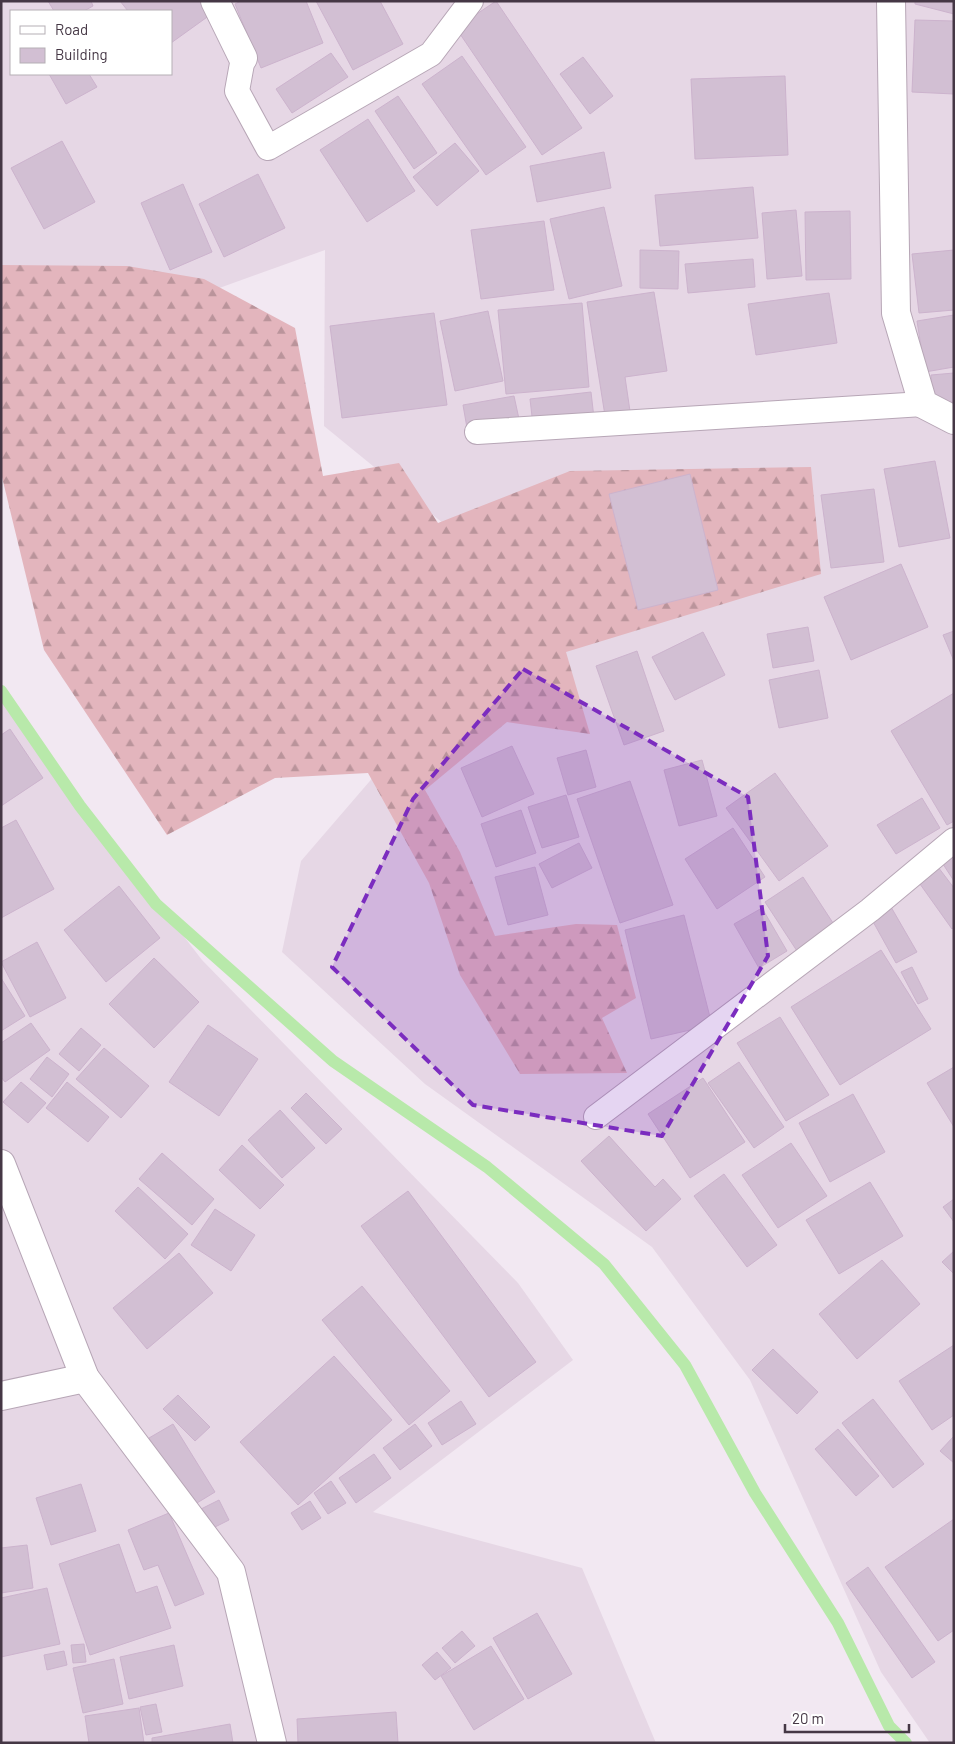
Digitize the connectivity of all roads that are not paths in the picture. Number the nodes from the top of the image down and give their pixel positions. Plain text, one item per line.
1 (215, 1) edge
2 (471, 1) edge
3 (891, 1) edge
4 (243, 58) joint
5 (923, 404) junction
6 (954, 420) edge
7 (477, 432) dead end
8 (954, 840) edge
9 (596, 1117) dead end
10 (1, 1164) edge
11 (85, 1378) junction
12 (1, 1396) edge
13 (272, 1743) edge

1 - 4 street
2 - 4 lane
3 - 5 street
5 - 6 street
5 - 7 lane
8 - 9 lane
10 - 11 street
11 - 12 street
11 - 13 street

